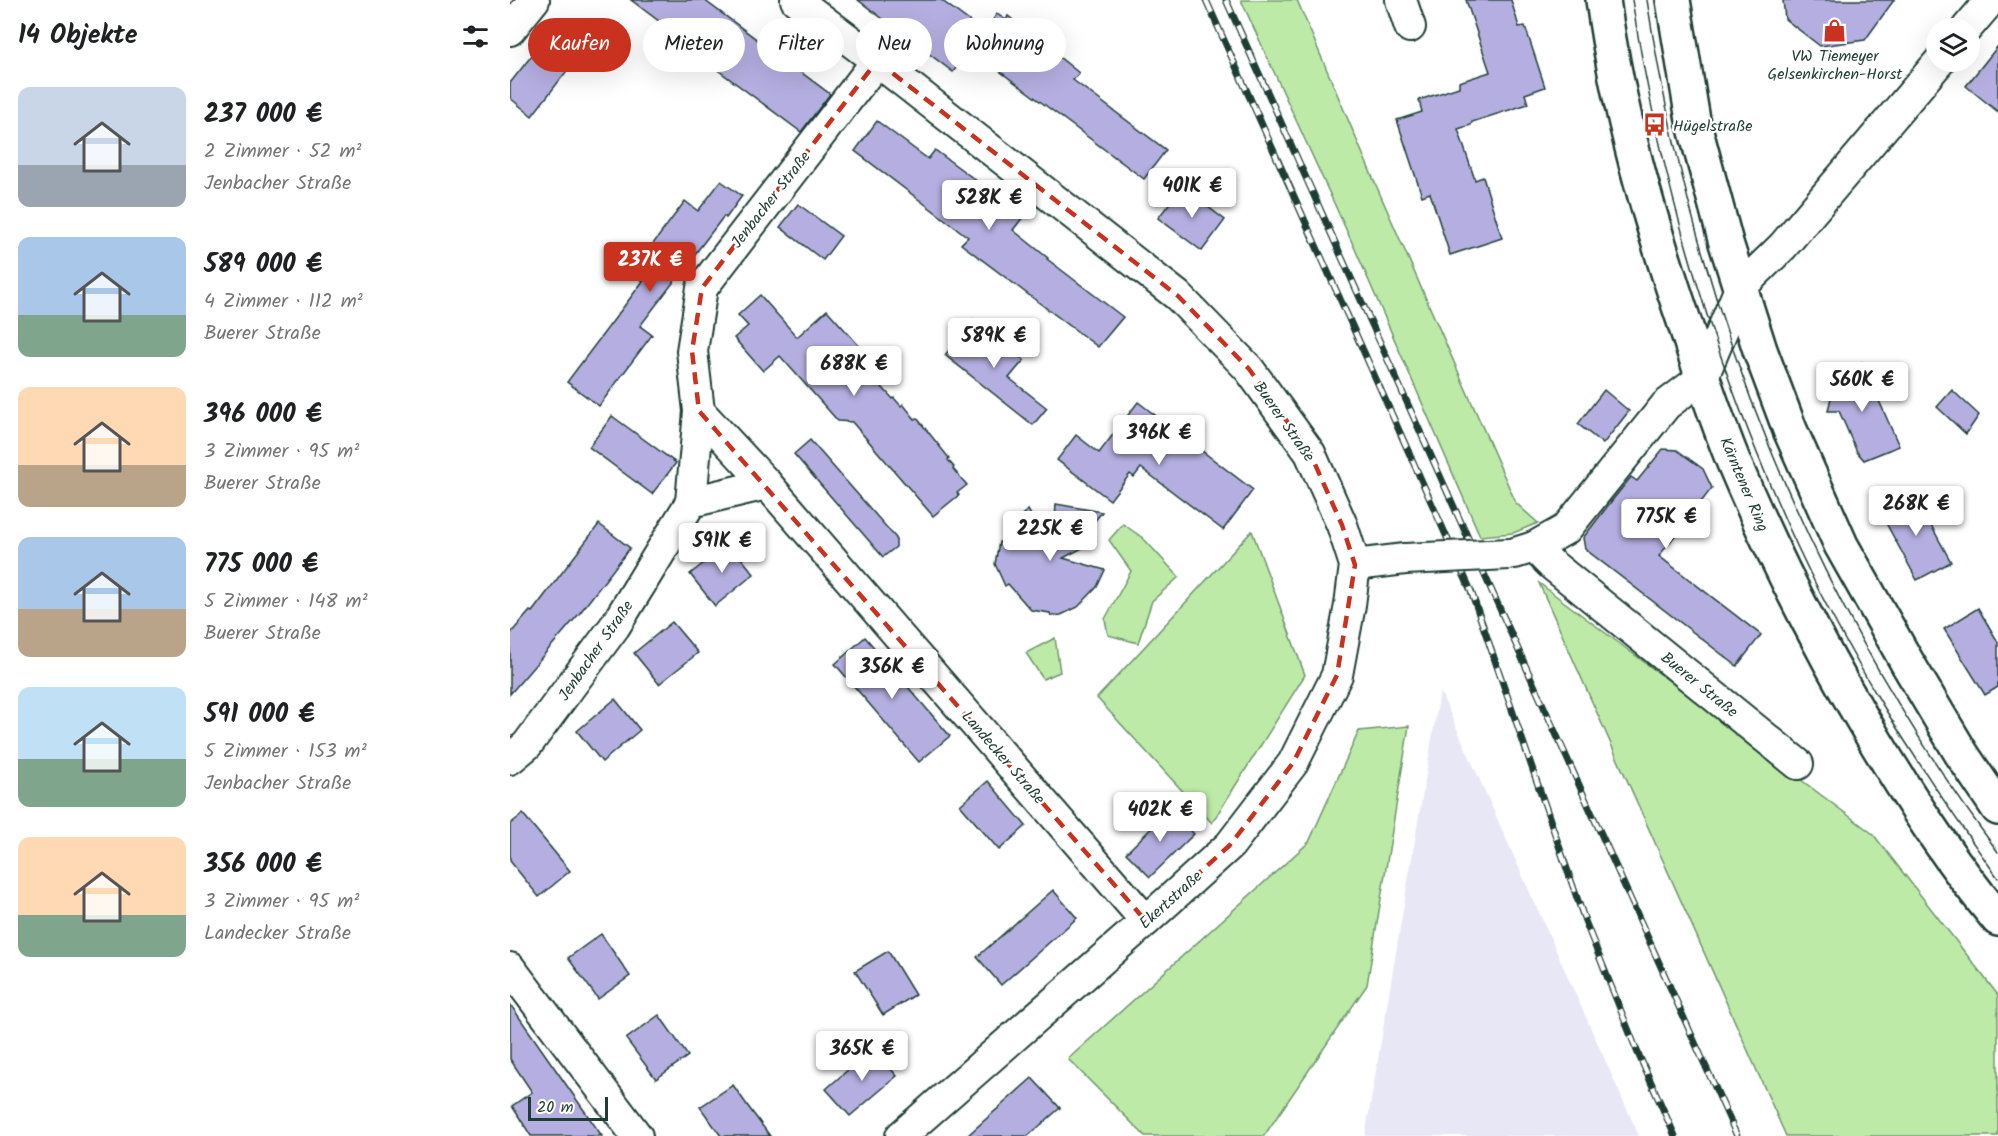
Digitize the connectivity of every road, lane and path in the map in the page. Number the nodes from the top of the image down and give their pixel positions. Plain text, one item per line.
1 (534, 0) edge
2 (796, 0) edge
3 (1603, 0) edge
4 (1673, 0) edge
5 (1991, 0) edge
6 (1976, 18) edge
7 (510, 30) edge
8 (856, 45) edge
9 (869, 72) edge
10 (891, 72) edge
11 (1931, 72) edge
12 (1740, 288) junction
13 (1703, 377) junction
14 (699, 411) junction
15 (767, 484) junction
16 (691, 502) junction
17 (1521, 551) junction
18 (1355, 566) junction
19 (510, 759) edge
20 (1798, 764) dead end
21 (1998, 807) edge
22 (1998, 919) edge
23 (1146, 921) junction
24 (510, 969) edge
25 (637, 1136) edge
26 (901, 1136) edge

1 - 7 street
2 - 8 street, Buerer Straße
3 - 13 main road, Kärntener Ring
4 - 12 main road
5 - 6 street
9 - 14 street, Jenbacher Straße
10 - 18 street, Buerer Straße
11 - 12 street
12 - 13 street
12 - 21 main road
13 - 17 street
13 - 22 main road, Kärntener Ring
14 - 15 street, Landecker Straße
14 - 16 street, Jenbacher Straße
15 - 16 street
15 - 23 street, Landecker Straße
16 - 19 street, Jenbacher Straße
17 - 18 street, bridge
17 - 20 street, Buerer Straße
18 - 23 street, Ekertstraße
23 - 26 street, Ekertstraße
24 - 25 street

